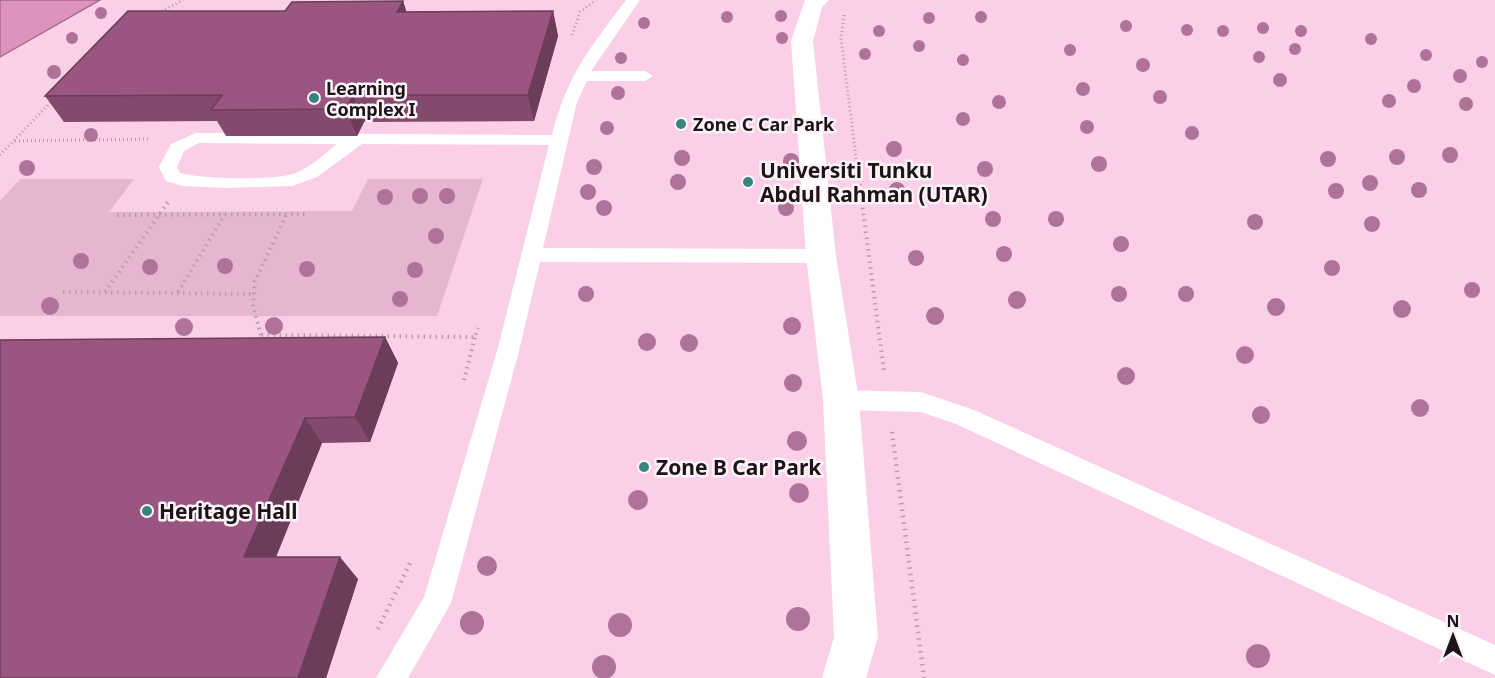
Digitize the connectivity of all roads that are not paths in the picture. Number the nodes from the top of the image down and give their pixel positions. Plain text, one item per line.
1 (633, 0) edge
2 (831, 6) edge
3 (581, 76) junction
4 (645, 76) dead end
5 (361, 138) junction
6 (560, 140) junction
7 (532, 255) junction
8 (821, 256) junction
9 (841, 400) junction
10 (1495, 660) edge
11 (391, 678) edge
12 (844, 678) edge

1 - 3 lane
2 - 8 street
3 - 4 lane
3 - 6 lane
5 - 5 lane
5 - 6 lane
6 - 7 lane
7 - 8 lane
7 - 11 lane
8 - 9 street
9 - 10 lane
9 - 12 street

